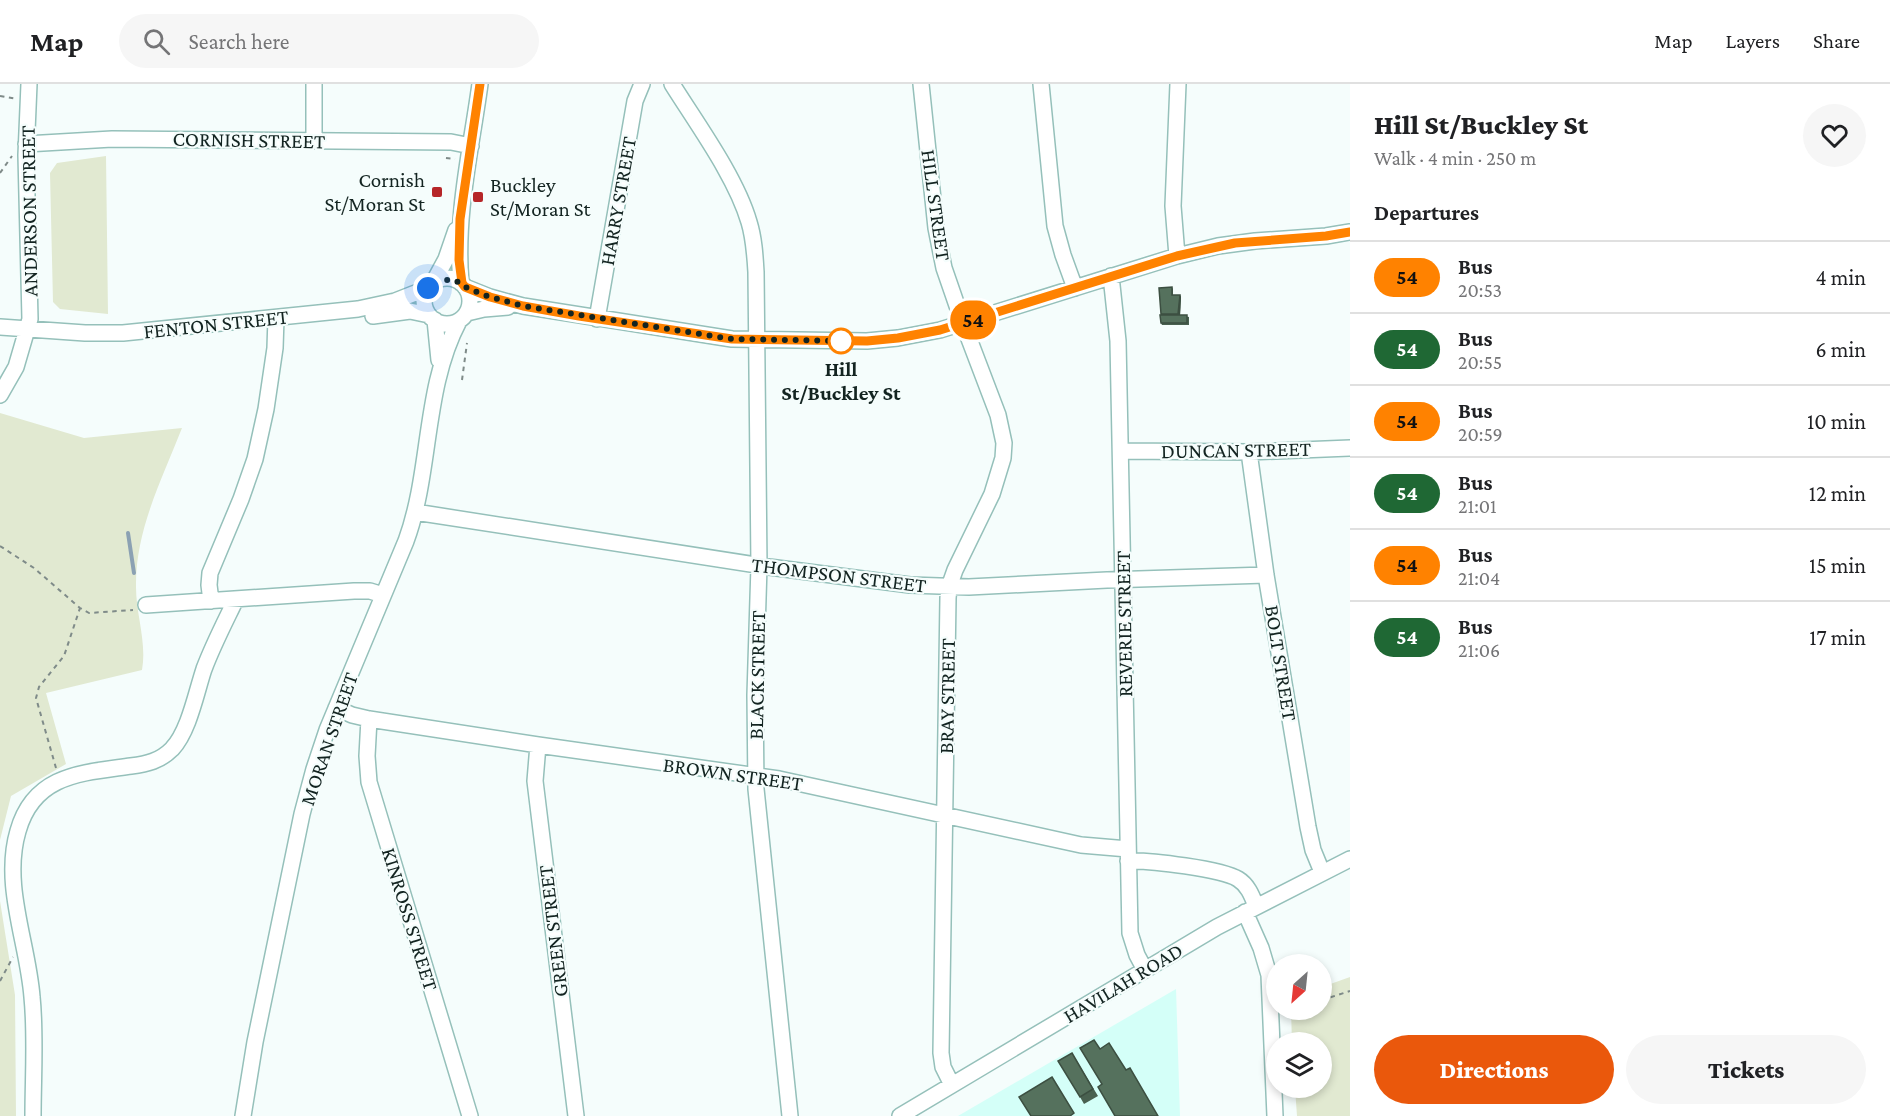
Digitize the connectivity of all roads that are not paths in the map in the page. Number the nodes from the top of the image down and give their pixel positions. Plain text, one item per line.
1 (29, 84) edge
2 (314, 84) edge
3 (480, 84) edge
4 (642, 84) edge
5 (672, 84) edge
6 (921, 84) edge
7 (1041, 84) edge
8 (1178, 84) edge
9 (314, 141) junction
10 (27, 144) junction
11 (471, 146) junction
12 (460, 219) junction
13 (1350, 232) edge
14 (1177, 256) junction
15 (1111, 276) junction
16 (463, 285) junction
17 (431, 286) junction
18 (1075, 288) junction
19 (523, 306) junction
20 (432, 317) junction
21 (463, 317) junction
22 (597, 319) junction
23 (277, 322) junction
24 (963, 323) junction
25 (0, 327) edge
26 (27, 333) junction
27 (0, 335) edge
28 (756, 340) junction
29 (440, 369) junction
30 (0, 395) edge
31 (1350, 448) edge
32 (1121, 451) junction
33 (1250, 452) junction
34 (416, 512) junction
35 (759, 566) junction
36 (1266, 575) junction
37 (1123, 579) junction
38 (949, 587) junction
39 (383, 596) junction
40 (236, 599) junction
41 (212, 601) junction
42 (146, 605) road end
43 (336, 708) junction
44 (369, 719) junction
45 (538, 745) junction
46 (755, 775) junction
47 (945, 815) junction
48 (1128, 855) junction
49 (1350, 859) edge
50 (7, 866) edge
51 (1322, 872) junction
52 (1251, 909) junction
53 (1145, 970) junction
54 (952, 1085) junction
55 (33, 1116) edge
56 (243, 1116) edge
57 (471, 1116) edge
58 (576, 1116) edge
59 (790, 1116) edge
60 (900, 1116) edge
61 (1275, 1116) edge

1 - 10 street, ANDERSON STREET
2 - 9 street
3 - 11 street
4 - 22 street, HARRY STREET
5 - 28 street, BLACK STREET
6 - 24 street, HILL STREET
7 - 18 street
8 - 14 street
9 - 10 street, CORNISH STREET
9 - 11 street, CORNISH STREET
10 - 26 street, ANDERSON STREET
11 - 12 street
12 - 16 street
12 - 17 street
13 - 14 street
14 - 15 street
15 - 18 street
15 - 32 street, REVERIE STREET
16 - 17 street
16 - 19 street
16 - 21 street
17 - 20 street
17 - 23 street, FENTON STREET
18 - 24 street
19 - 21 street
19 - 22 street
20 - 21 street
20 - 23 street, FENTON STREET
20 - 29 street, MORAN STREET
21 - 29 street, MORAN STREET
22 - 28 street
23 - 26 street, FENTON STREET
23 - 41 street
24 - 28 street
24 - 38 street, BRAY STREET
25 - 26 street, FENTON STREET
26 - 27 street, FENTON STREET
26 - 30 street, ANDERSON STREET
28 - 35 street, BLACK STREET
29 - 34 street, MORAN STREET
31 - 33 street, DUNCAN STREET
32 - 33 street, DUNCAN STREET
32 - 37 street, REVERIE STREET
33 - 36 street, BOLT STREET
34 - 35 street, THOMPSON STREET
34 - 39 street, MORAN STREET
35 - 38 street, THOMPSON STREET
35 - 46 street, BLACK STREET
36 - 37 street, THOMPSON STREET
36 - 51 street, BOLT STREET
37 - 38 street, THOMPSON STREET
37 - 48 street, REVERIE STREET
38 - 47 street, BRAY STREET
39 - 40 street
39 - 43 street, MORAN STREET
40 - 41 street
40 - 50 street
41 - 42 street
43 - 44 street, BROWN STREET
43 - 56 street, MORAN STREET
44 - 45 street, BROWN STREET
44 - 57 street, KINROSS STREET
45 - 46 street, BROWN STREET
45 - 58 street, GREEN STREET
46 - 47 street, BROWN STREET
46 - 59 street, BLACK STREET
47 - 48 street, BROWN STREET
47 - 54 street, BRAY STREET
48 - 52 street, BROWN STREET
48 - 53 street, REVERIE STREET
49 - 51 street, HAVILAH ROAD
50 - 55 street
51 - 52 street, HAVILAH ROAD
52 - 53 street, HAVILAH ROAD
52 - 61 street, BROWN STREET
53 - 54 street, HAVILAH ROAD
54 - 60 street, HAVILAH ROAD

